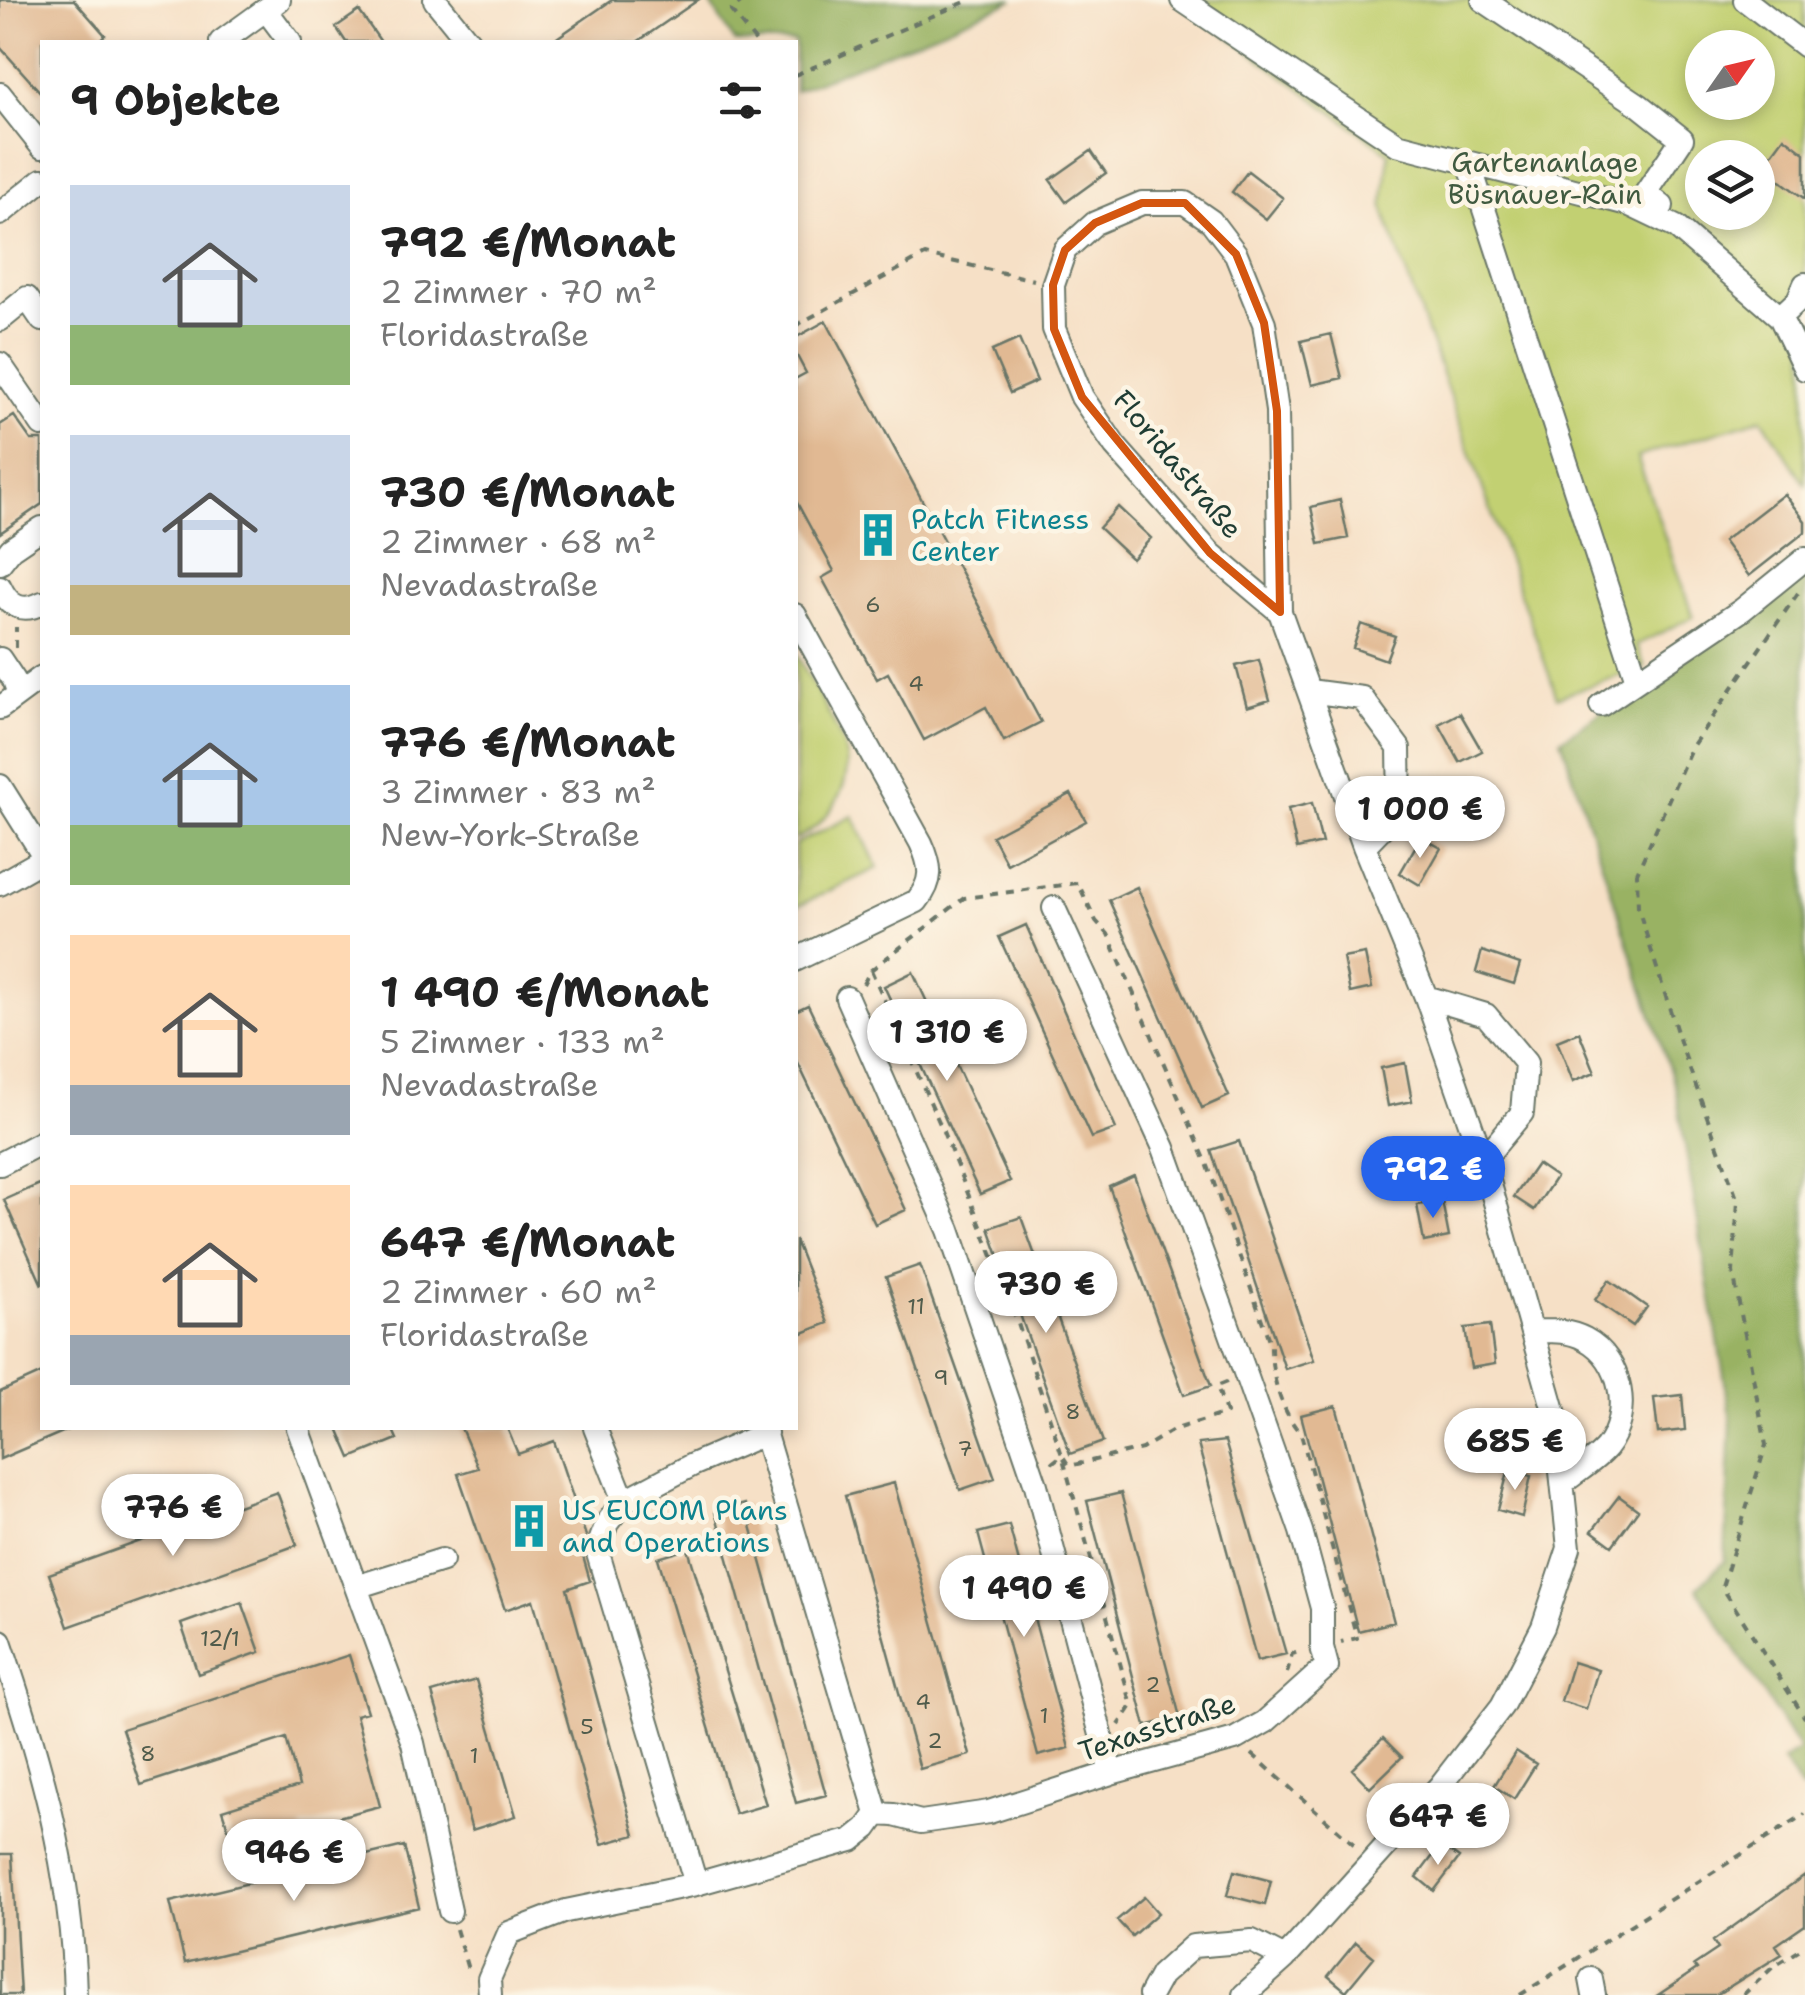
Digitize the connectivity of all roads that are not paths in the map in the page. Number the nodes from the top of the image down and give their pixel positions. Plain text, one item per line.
1 (435, 0) edge
2 (1182, 0) edge
3 (1225, 0) edge
4 (1483, 0) edge
5 (1746, 0) edge
6 (272, 5) edge
7 (1211, 20) junction
8 (224, 40) edge
9 (289, 40) edge
10 (466, 40) edge
11 (1805, 46) edge
12 (0, 94) edge
13 (40, 144) edge
14 (1470, 163) junction
15 (40, 182) edge
16 (1652, 213) junction
17 (0, 214) edge
18 (1803, 295) edge
19 (40, 317) edge
20 (1780, 317) junction
21 (0, 320) edge
22 (0, 364) edge
23 (1805, 369) edge
24 (40, 422) edge
25 (40, 529) edge
26 (1805, 559) edge
27 (0, 563) edge
28 (0, 587) edge
29 (40, 603) edge
30 (1280, 612) junction
31 (798, 620) edge
32 (0, 660) edge
33 (40, 679) edge
34 (1637, 680) junction
35 (1309, 691) junction
36 (10, 701) edge
37 (1601, 706) dead end
38 (0, 786) edge
39 (1364, 846) junction
40 (40, 854) edge
41 (40, 858) edge
42 (0, 884) edge
43 (1054, 908) dead end
44 (798, 959) edge
45 (1426, 996) junction
46 (849, 1001) road end
47 (40, 1143) edge
48 (1483, 1160) junction
49 (0, 1164) edge
50 (1532, 1331) junction
51 (299, 1430) edge
52 (596, 1430) edge
53 (765, 1430) edge
54 (1563, 1483) junction
55 (624, 1501) junction
56 (442, 1560) dead end
57 (358, 1586) junction
58 (0, 1641) edge
59 (1111, 1772) junction
60 (877, 1814) junction
61 (696, 1884) junction
62 (450, 1910) road end
63 (1285, 1958) junction
64 (75, 1995) edge
65 (490, 1995) edge
66 (1150, 1995) edge
67 (1244, 1995) edge

1 - 10 street
2 - 7 street
3 - 7 street
4 - 16 street
5 - 11 street
6 - 8 street
6 - 9 street
7 - 14 street
12 - 13 street
14 - 16 street
14 - 34 street
15 - 17 street
16 - 20 street
18 - 20 street
19 - 21 street
20 - 23 street
22 - 24 street
25 - 27 street
26 - 34 street
28 - 29 street
30 - 30 street, Floridastraße
30 - 35 street, Floridastraße
31 - 44 street
32 - 36 street
33 - 36 street
34 - 37 street
35 - 39 street, Floridastraße
35 - 39 street
38 - 40 street
39 - 45 street, Floridastraße
41 - 42 street
43 - 59 street, Texasstraße
45 - 48 street, Floridastraße
45 - 48 street
46 - 59 street
47 - 49 street
48 - 50 street, Floridastraße
50 - 54 street, Floridastraße
50 - 54 street
51 - 57 street
52 - 55 street
53 - 55 street
53 - 60 street
54 - 63 street, Floridastraße
55 - 61 street
56 - 57 street
57 - 62 street
58 - 64 street
59 - 60 street, Texasstraße
60 - 61 street
61 - 65 street
63 - 66 street
63 - 67 street, Floridastraße

